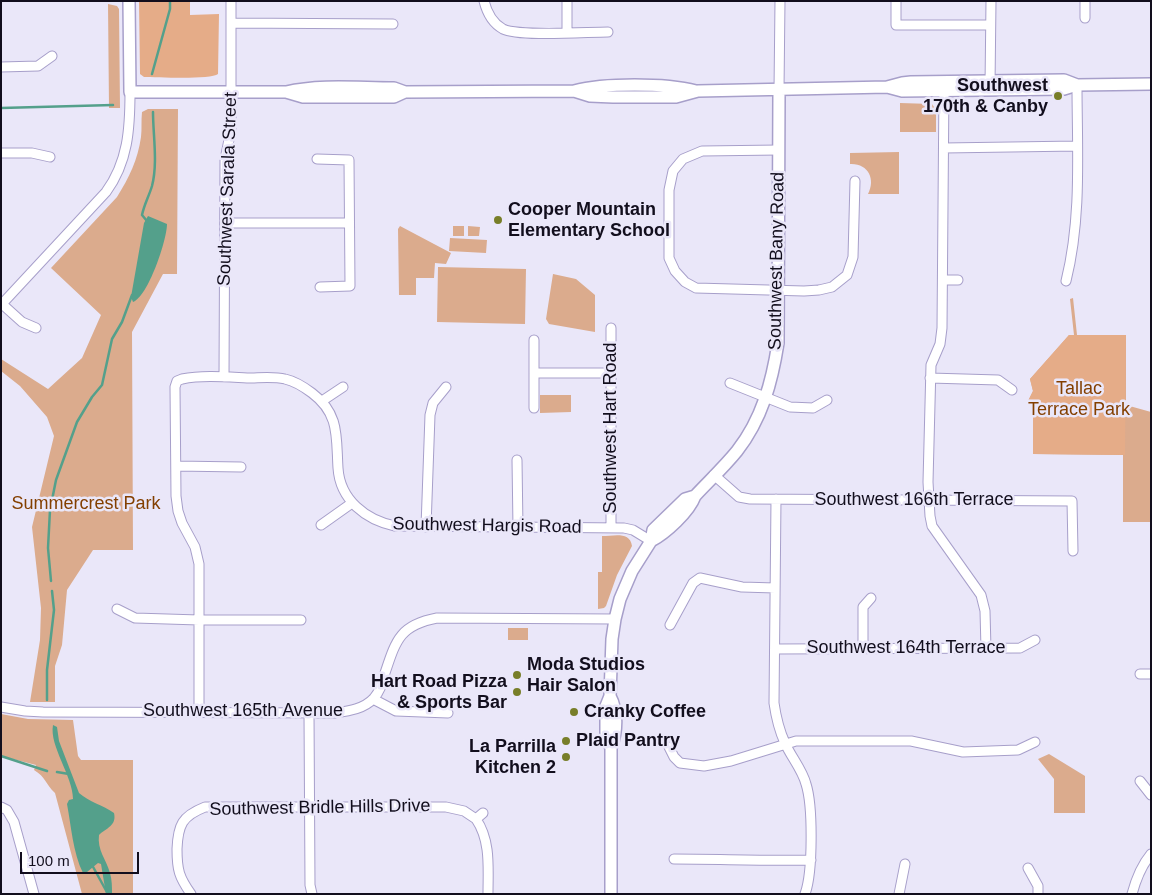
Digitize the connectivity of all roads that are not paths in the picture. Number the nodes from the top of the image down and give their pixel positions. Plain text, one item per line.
1 (130, 1) edge
2 (231, 1) edge
3 (484, 1) edge
4 (567, 1) edge
5 (780, 1) edge
6 (896, 1) edge
7 (991, 1) edge
8 (1085, 1) edge
9 (1084, 18) dead end
10 (231, 23) junction
11 (393, 24) dead end
12 (990, 24) junction
13 (567, 32) junction
14 (608, 32) dead end
15 (52, 56) dead end
16 (1, 67) edge
17 (1077, 84) junction
18 (1151, 84) edge
19 (990, 85) junction
20 (944, 86) junction
21 (779, 90) junction
22 (130, 92) junction
23 (231, 92) junction
24 (1077, 146) junction
25 (944, 148) junction
26 (779, 150) junction
27 (1, 153) edge
28 (50, 157) dead end
29 (317, 159) dead end
30 (855, 181) dead end
31 (225, 223) junction
32 (349, 224) junction
33 (943, 280) junction
34 (958, 280) dead end
35 (1066, 281) dead end
36 (320, 287) dead end
37 (778, 289) junction
38 (2, 304) edge
39 (36, 328) dead end
40 (611, 328) dead end
41 (534, 340) dead end
42 (534, 373) junction
43 (611, 373) junction
44 (224, 377) junction
45 (930, 378) junction
46 (730, 383) dead end
47 (343, 387) dead end
48 (446, 387) dead end
49 (1012, 390) dead end
50 (766, 398) junction
51 (827, 400) dead end
52 (322, 401) junction
53 (534, 408) dead end
54 (517, 460) dead end
55 (176, 466) junction
56 (241, 466) dead end
57 (714, 475) junction
58 (776, 499) junction
59 (929, 500) junction
60 (352, 503) junction
61 (321, 525) dead end
62 (426, 527) junction
63 (518, 528) junction
64 (611, 528) junction
65 (651, 541) junction
66 (1073, 551) dead end
67 (775, 588) junction
68 (871, 598) dead end
69 (117, 608) dead end
70 (614, 619) junction
71 (199, 620) junction
72 (301, 620) dead end
73 (670, 625) dead end
74 (1035, 640) dead end
75 (775, 648) junction
76 (863, 648) junction
77 (986, 649) junction
78 (1140, 674) dead end
79 (1151, 674) edge
80 (373, 699) junction
81 (1, 707) edge
82 (199, 712) junction
83 (309, 713) junction
84 (448, 713) dead end
85 (1035, 742) dead end
86 (785, 744) junction
87 (669, 746) dead end
88 (1140, 781) dead end
89 (1151, 795) edge
90 (1, 807) edge
91 (309, 807) junction
92 (1151, 854) edge
93 (674, 860) dead end
94 (810, 860) junction
95 (905, 864) dead end
96 (1028, 868) dead end
97 (34, 894) edge
98 (191, 894) edge
99 (312, 894) edge
100 (488, 894) edge
101 (611, 894) edge
102 (805, 894) edge
103 (899, 894) edge
104 (1038, 894) edge
105 (1132, 894) edge

1 - 22 main road
2 - 10 street, Southwest Sarala Street
3 - 13 street
4 - 13 street
5 - 21 street, Southwest Bany Road
6 - 12 street
7 - 12 street
8 - 9 street
10 - 11 street
10 - 23 street, Southwest Sarala Street
12 - 19 street
13 - 14 street
15 - 16 street
17 - 18 main road
17 - 19 main road
17 - 24 street
19 - 20 main road
20 - 21 main road
20 - 25 street
21 - 23 main road
21 - 26 main road, Southwest Bany Road
22 - 23 main road
22 - 38 street
23 - 31 street, Southwest Sarala Street
24 - 25 street
24 - 35 street
25 - 33 street
26 - 37 main road, Southwest Bany Road
26 - 37 street
27 - 28 street
29 - 32 street
30 - 37 street
31 - 32 street
31 - 44 street, Southwest Sarala Street
32 - 36 street
33 - 34 street
33 - 45 street
37 - 50 main road, Southwest Bany Road
38 - 39 street
40 - 43 street, Southwest Hart Road
41 - 42 street
42 - 43 street
42 - 53 street
43 - 64 street, Southwest Hart Road
44 - 52 street, Southwest Hargis Road
44 - 55 street, Southwest Hargis Road
45 - 49 street
45 - 59 street
46 - 50 street
47 - 52 street
48 - 62 street
50 - 51 street
50 - 57 main road, Southwest Bany Road
52 - 60 street, Southwest Hargis Road
54 - 63 street
55 - 56 street
55 - 71 street, Southwest Hargis Road
57 - 58 street, Southwest 166th Terrace
57 - 65 main road, Southwest Bany Road
58 - 59 street, Southwest 166th Terrace
58 - 67 street
59 - 66 street, Southwest 166th Terrace
59 - 77 street
60 - 61 street
60 - 62 street, Southwest Hargis Road
62 - 63 street, Southwest Hargis Road
63 - 64 street, Southwest Hargis Road
64 - 65 street, Southwest Hargis Road
65 - 70 main road, Southwest Bany Road
67 - 73 street
67 - 75 street
68 - 76 street
69 - 71 street
70 - 80 street
70 - 101 main road
71 - 72 street
71 - 82 street, Southwest Hargis Road
74 - 77 street, Southwest 164th Terrace
75 - 76 street, Southwest 164th Terrace
75 - 86 street
76 - 77 street, Southwest 164th Terrace
78 - 79 street
80 - 83 street, Southwest 165th Avenue
80 - 84 street
81 - 82 street, Southwest 165th Avenue
82 - 83 street, Southwest 165th Avenue
83 - 91 street
85 - 86 street
86 - 87 street
86 - 94 street
88 - 89 street
90 - 97 street
91 - 98 street, Southwest Bridle Hills Drive
91 - 99 street
91 - 100 street, Southwest Bridle Hills Drive
92 - 105 street
93 - 94 street
94 - 102 street
95 - 103 street
96 - 104 street

